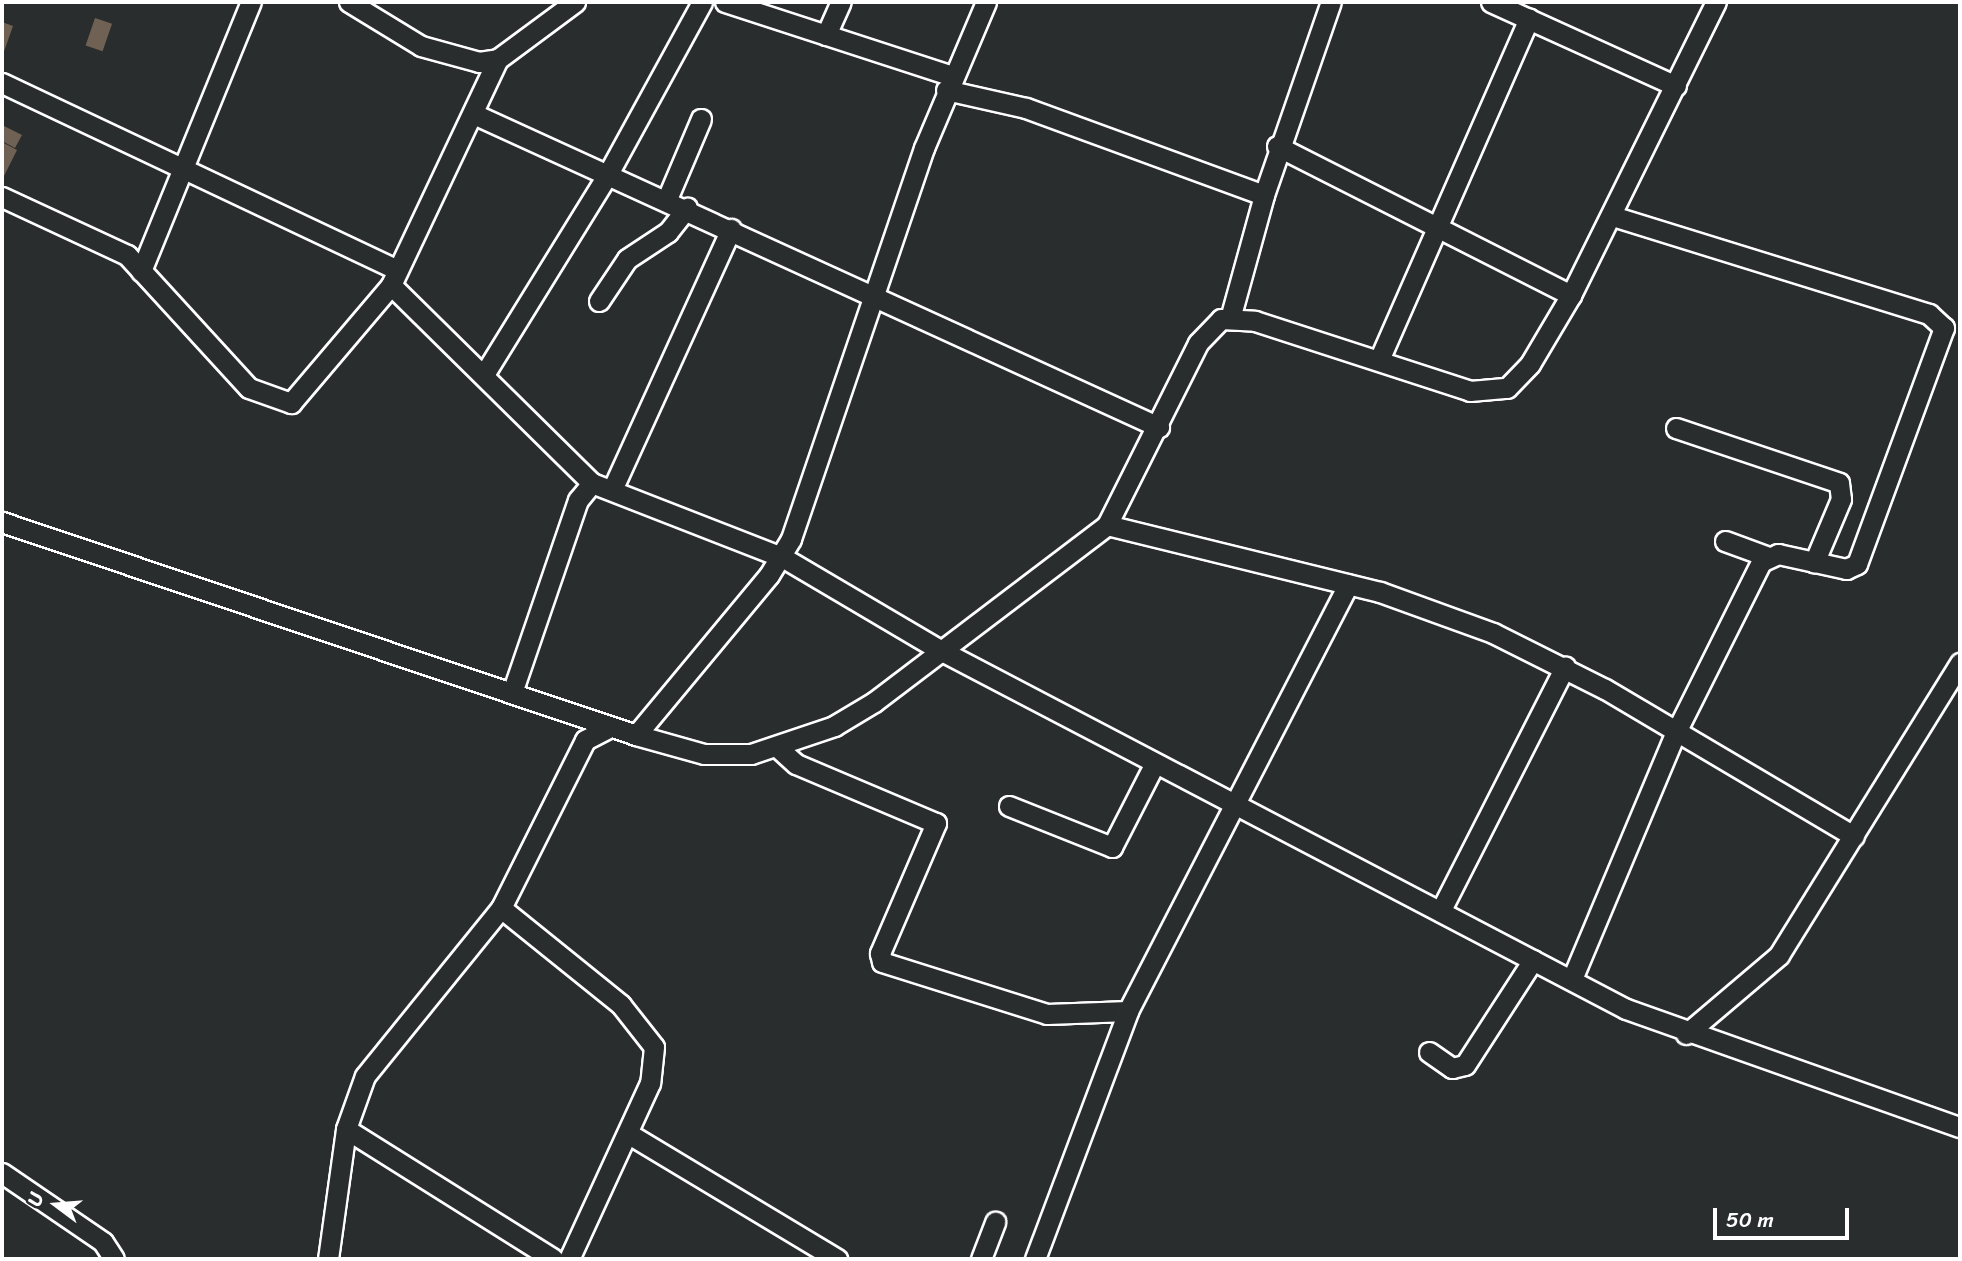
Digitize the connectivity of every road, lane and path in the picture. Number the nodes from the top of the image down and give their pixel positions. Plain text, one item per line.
1 (251, 2) edge
2 (349, 2) edge
3 (575, 2) edge
4 (702, 2) edge
5 (725, 2) edge
6 (841, 2) edge
7 (986, 2) edge
8 (1331, 2) edge
9 (1491, 2) edge
10 (1716, 2) edge
11 (1529, 19) junction
12 (826, 35) junction
13 (498, 59) junction
14 (2, 83) edge
15 (949, 83) junction
16 (1676, 86) junction
17 (476, 115) junction
18 (701, 119) dead end
19 (1277, 146) junction
20 (183, 165) junction
21 (609, 172) junction
22 (1264, 195) junction
23 (2, 197) edge
24 (667, 199) junction
25 (687, 208) junction
26 (1612, 216) junction
27 (1435, 228) junction
28 (731, 229) junction
29 (141, 271) junction
30 (394, 277) junction
31 (874, 295) junction
32 (1571, 295) junction
33 (599, 301) dead end
34 (1231, 315) junction
35 (1380, 360) junction
36 (485, 373) junction
37 (1159, 427) junction
38 (1676, 428) dead end
39 (592, 483) junction
40 (612, 490) junction
41 (2, 522) edge
42 (1107, 525) junction
43 (1725, 541) dead end
44 (1766, 556) junction
45 (782, 557) junction
46 (1814, 563) junction
47 (1348, 584) junction
48 (940, 650) junction
49 (1960, 663) edge
50 (1564, 667) junction
51 (512, 693) junction
52 (578, 718) junction
53 (607, 729) junction
54 (1676, 732) junction
55 (636, 735) junction
56 (584, 740) junction
57 (776, 746) junction
58 (1155, 763) junction
59 (1233, 803) junction
60 (1009, 806) dead end
61 (1854, 836) junction
62 (501, 908) junction
63 (1442, 908) junction
64 (1533, 960) junction
65 (1573, 979) junction
66 (1128, 1011) junction
67 (1686, 1034) junction
68 (1429, 1052) dead end
69 (1960, 1127) edge
70 (346, 1129) junction
71 (629, 1134) junction
72 (2, 1173) edge
73 (995, 1222) dead end
74 (114, 1259) edge
75 (328, 1259) edge
76 (553, 1259) edge
77 (569, 1259) edge
78 (837, 1259) edge
79 (981, 1259) edge
80 (1035, 1259) edge

1 - 20 street
2 - 13 street
3 - 13 street
4 - 21 street
5 - 12 street
6 - 12 street
7 - 15 street
8 - 19 street
9 - 11 street
10 - 16 street
11 - 16 street
11 - 27 street
12 - 15 street
13 - 17 street
14 - 20 street
15 - 22 street
15 - 31 street
16 - 26 street
17 - 21 street
17 - 30 street
18 - 24 street
19 - 22 street
19 - 27 street
20 - 29 street
20 - 30 street
21 - 24 street
21 - 36 street
22 - 34 street
23 - 29 street
24 - 25 street
25 - 28 street
25 - 33 street
26 - 32 street
26 - 46 street
27 - 32 street
27 - 35 street
28 - 31 street
28 - 40 street
29 - 30 street
30 - 36 street
31 - 37 street
31 - 45 street
32 - 35 street
34 - 35 street
34 - 37 street
36 - 39 street
37 - 42 street
38 - 46 street
39 - 40 street
39 - 51 street
40 - 45 street
41 - 51 street
42 - 47 street
42 - 48 street
43 - 44 street
44 - 46 street
44 - 54 street
45 - 48 street
45 - 55 street
47 - 50 street
47 - 59 street
48 - 57 street
48 - 58 street
49 - 61 street
50 - 54 street
50 - 63 street
51 - 52 street
52 - 53 street
52 - 56 street
53 - 55 street
53 - 56 street
54 - 61 street
54 - 65 street
55 - 57 street
56 - 62 street
57 - 66 street
58 - 59 street
58 - 60 street
59 - 63 street
59 - 66 street
61 - 67 street
62 - 70 street
62 - 71 street
63 - 64 street
64 - 65 street
64 - 68 street
65 - 67 street
66 - 80 street
67 - 69 street
70 - 75 street
70 - 76 street
71 - 77 street
71 - 78 street
72 - 74 street
73 - 79 street

